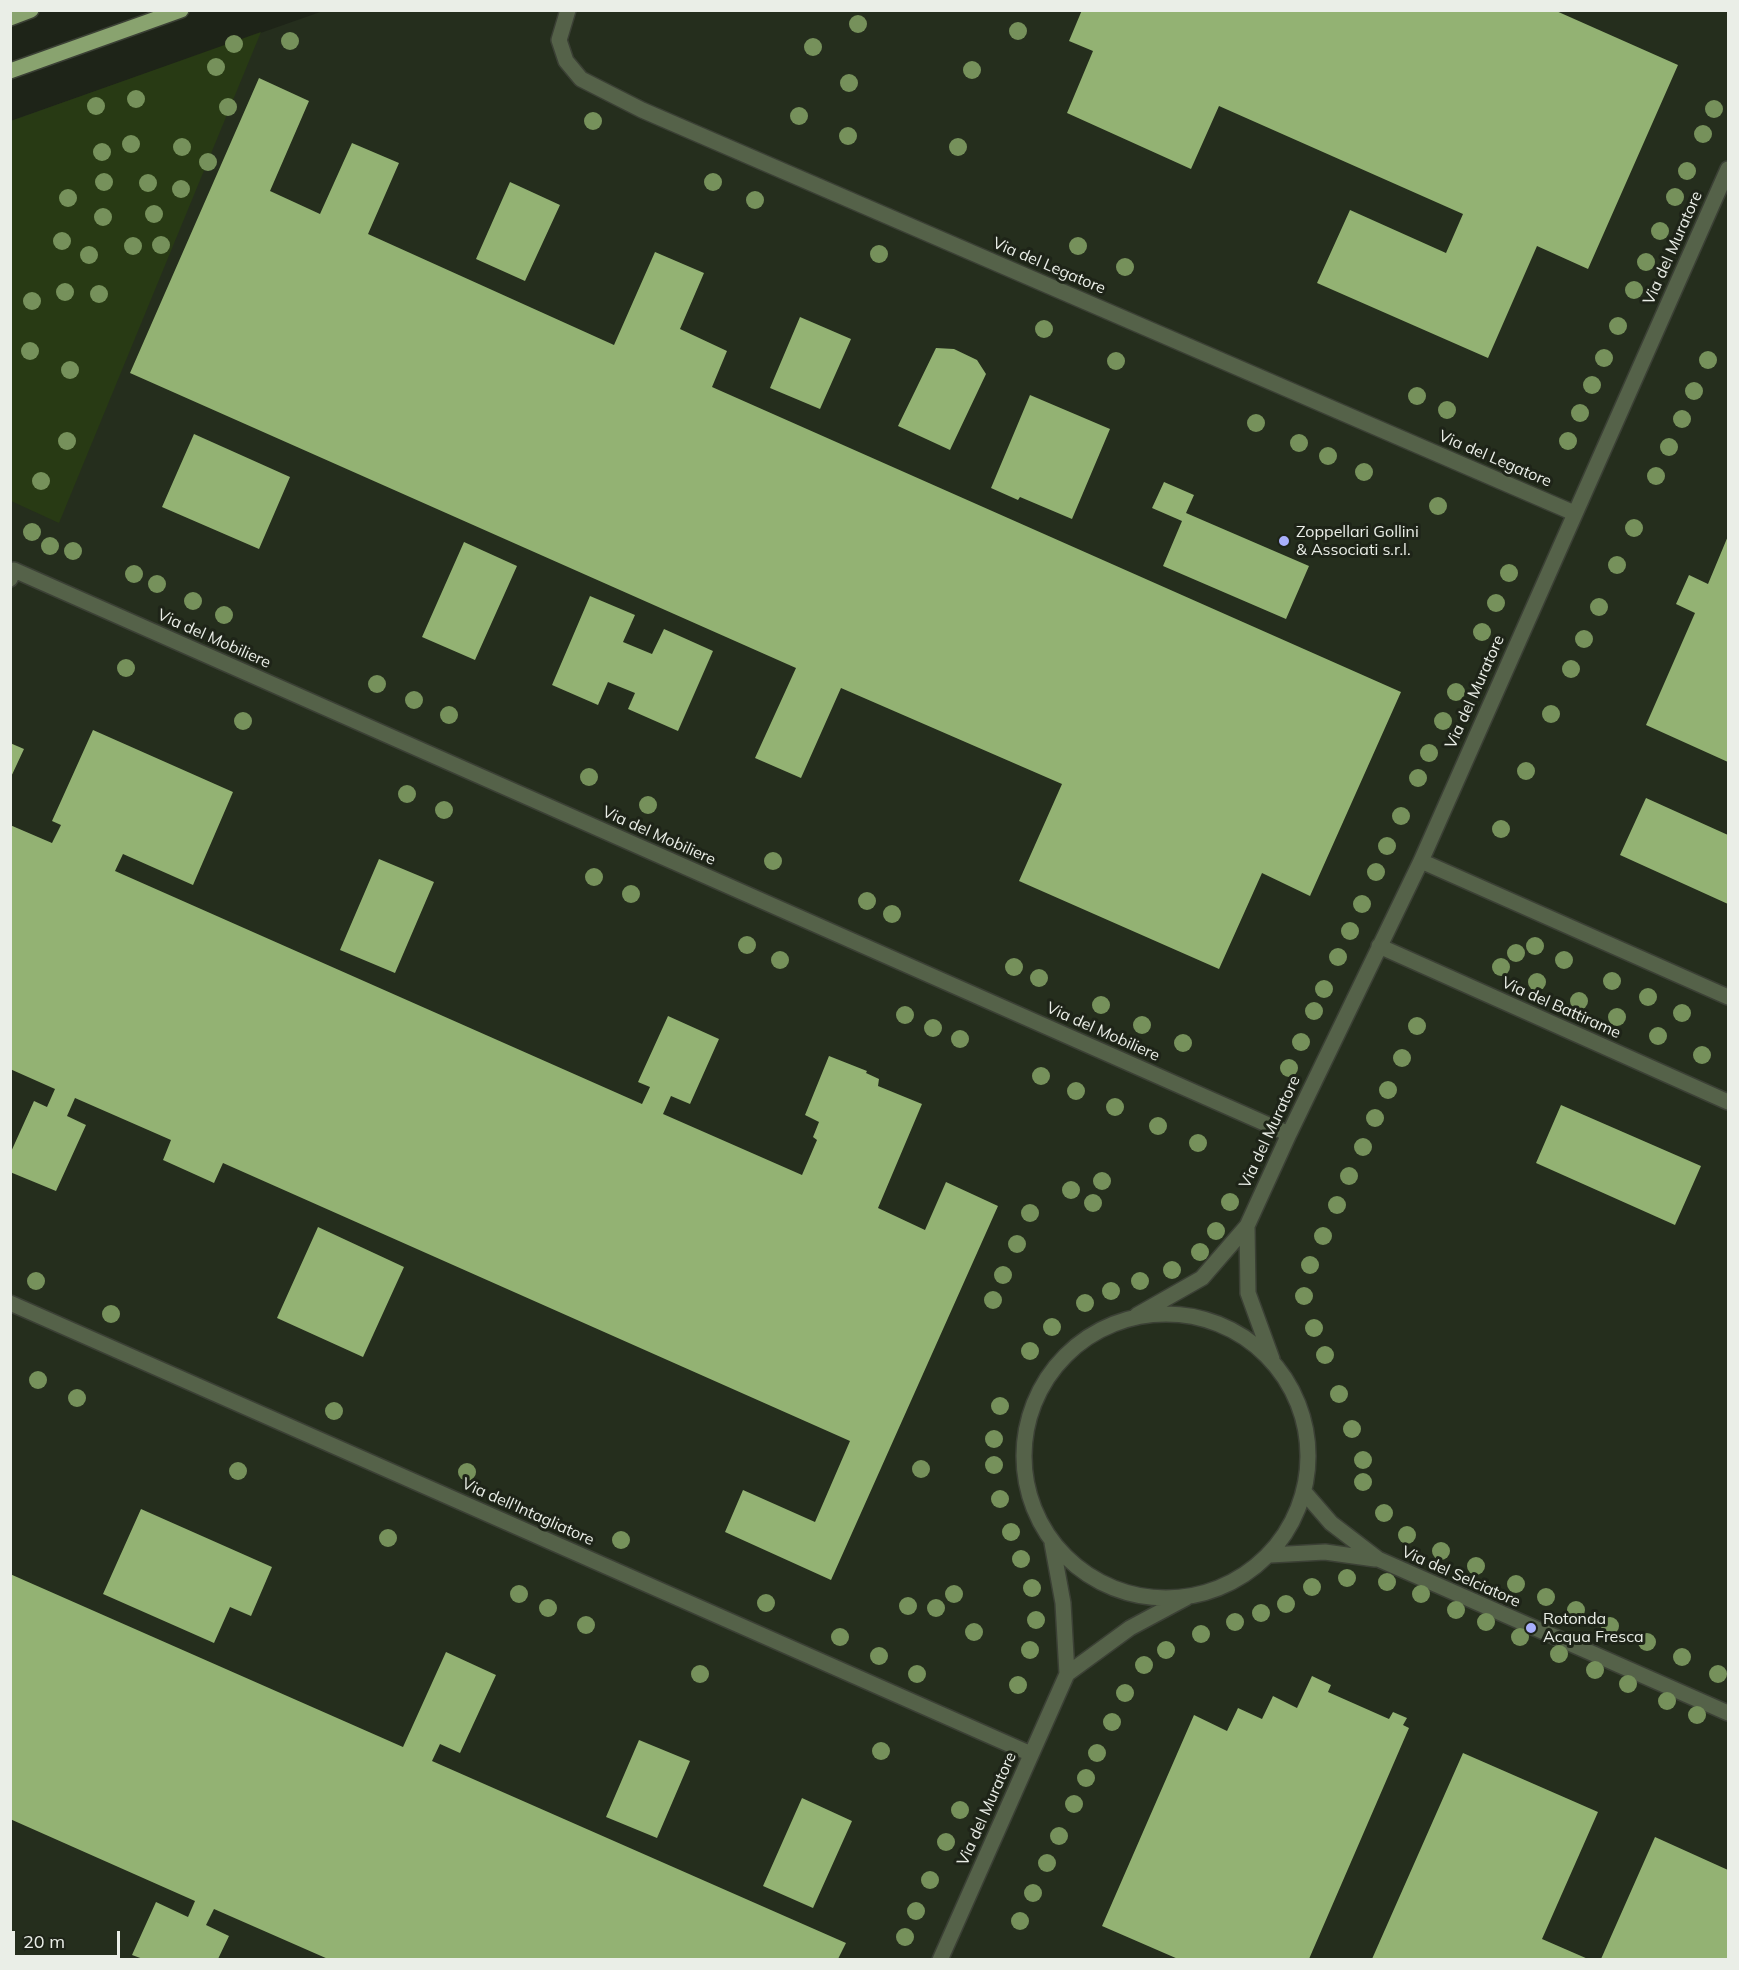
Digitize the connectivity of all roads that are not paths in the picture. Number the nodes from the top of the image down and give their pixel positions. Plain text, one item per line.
1 (31, 10) edge
2 (181, 10) edge
3 (568, 10) edge
4 (10, 18) edge
5 (10, 71) edge
6 (1728, 169) edge
7 (1574, 513) junction
8 (12, 573) edge
9 (1420, 861) junction
10 (1379, 946) junction
11 (1728, 997) edge
12 (1728, 1102) edge
13 (1289, 1134) junction
14 (1246, 1226) junction
15 (10, 1303) edge
16 (1137, 1315) junction
17 (1272, 1359) junction
18 (1305, 1493) junction
19 (1053, 1543) junction
20 (1270, 1555) junction
21 (1378, 1559) junction
22 (1187, 1597) junction
23 (1067, 1674) junction
24 (1728, 1713) edge
25 (1031, 1754) junction
26 (940, 1959) edge

1 - 4 main road
2 - 5 main road
3 - 7 street, Via del Legatore
6 - 7 street, Via del Muratore
7 - 9 street, Via del Muratore
8 - 13 street, Via del Mobiliere
9 - 10 street, Via del Muratore
9 - 11 street
10 - 12 street, Via del Battirame
10 - 13 street, Via del Muratore
13 - 14 street, Via del Muratore
14 - 16 street, Via del Muratore
14 - 17 street, Via del Muratore
15 - 25 street, Via dell'Intagliatore
16 - 17 street
16 - 19 street
17 - 18 street
18 - 20 street
18 - 21 street, Via del Selciatore
19 - 22 street
19 - 23 street, Via del Muratore
20 - 21 street, Via del Selciatore
20 - 22 street
21 - 24 street, Via del Selciatore
22 - 23 street, Via del Muratore
23 - 25 street, Via del Muratore
25 - 26 street, Via del Muratore

